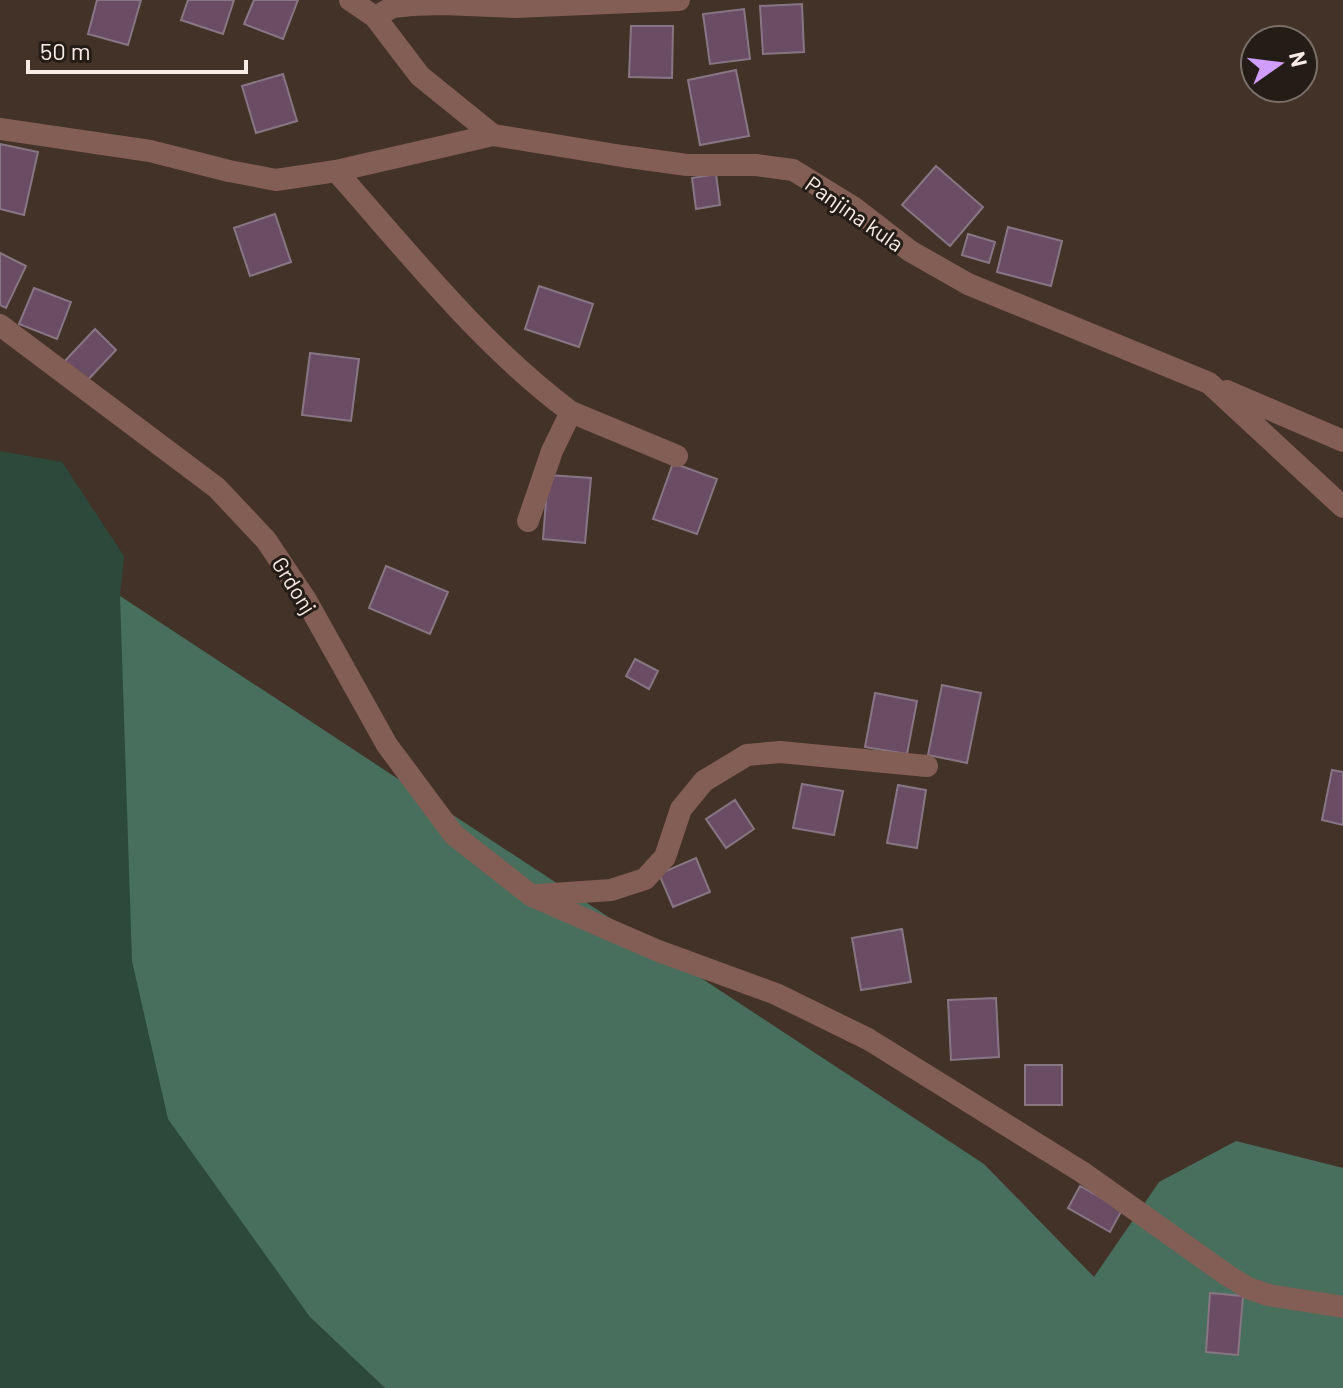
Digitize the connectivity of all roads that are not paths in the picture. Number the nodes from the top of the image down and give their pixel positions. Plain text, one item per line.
1 (350, 0) edge
2 (679, 0) edge
3 (375, 17) junction
4 (0, 129) edge
5 (493, 135) junction
6 (336, 171) junction
7 (0, 325) edge
8 (1209, 383) junction
9 (571, 412) junction
10 (1343, 441) edge
11 (677, 456) dead end
12 (1343, 507) edge
13 (528, 521) dead end
14 (927, 766) dead end
15 (532, 896) junction
16 (1343, 1307) edge

1 - 3 street
2 - 3 street
3 - 5 street
4 - 6 street
5 - 6 street
5 - 8 street, Panjina kula
6 - 9 street
7 - 15 street, Grdonj
8 - 10 street
8 - 12 street, Panjina kula
9 - 11 street
9 - 13 street
14 - 15 street
15 - 16 street, Grdonj

